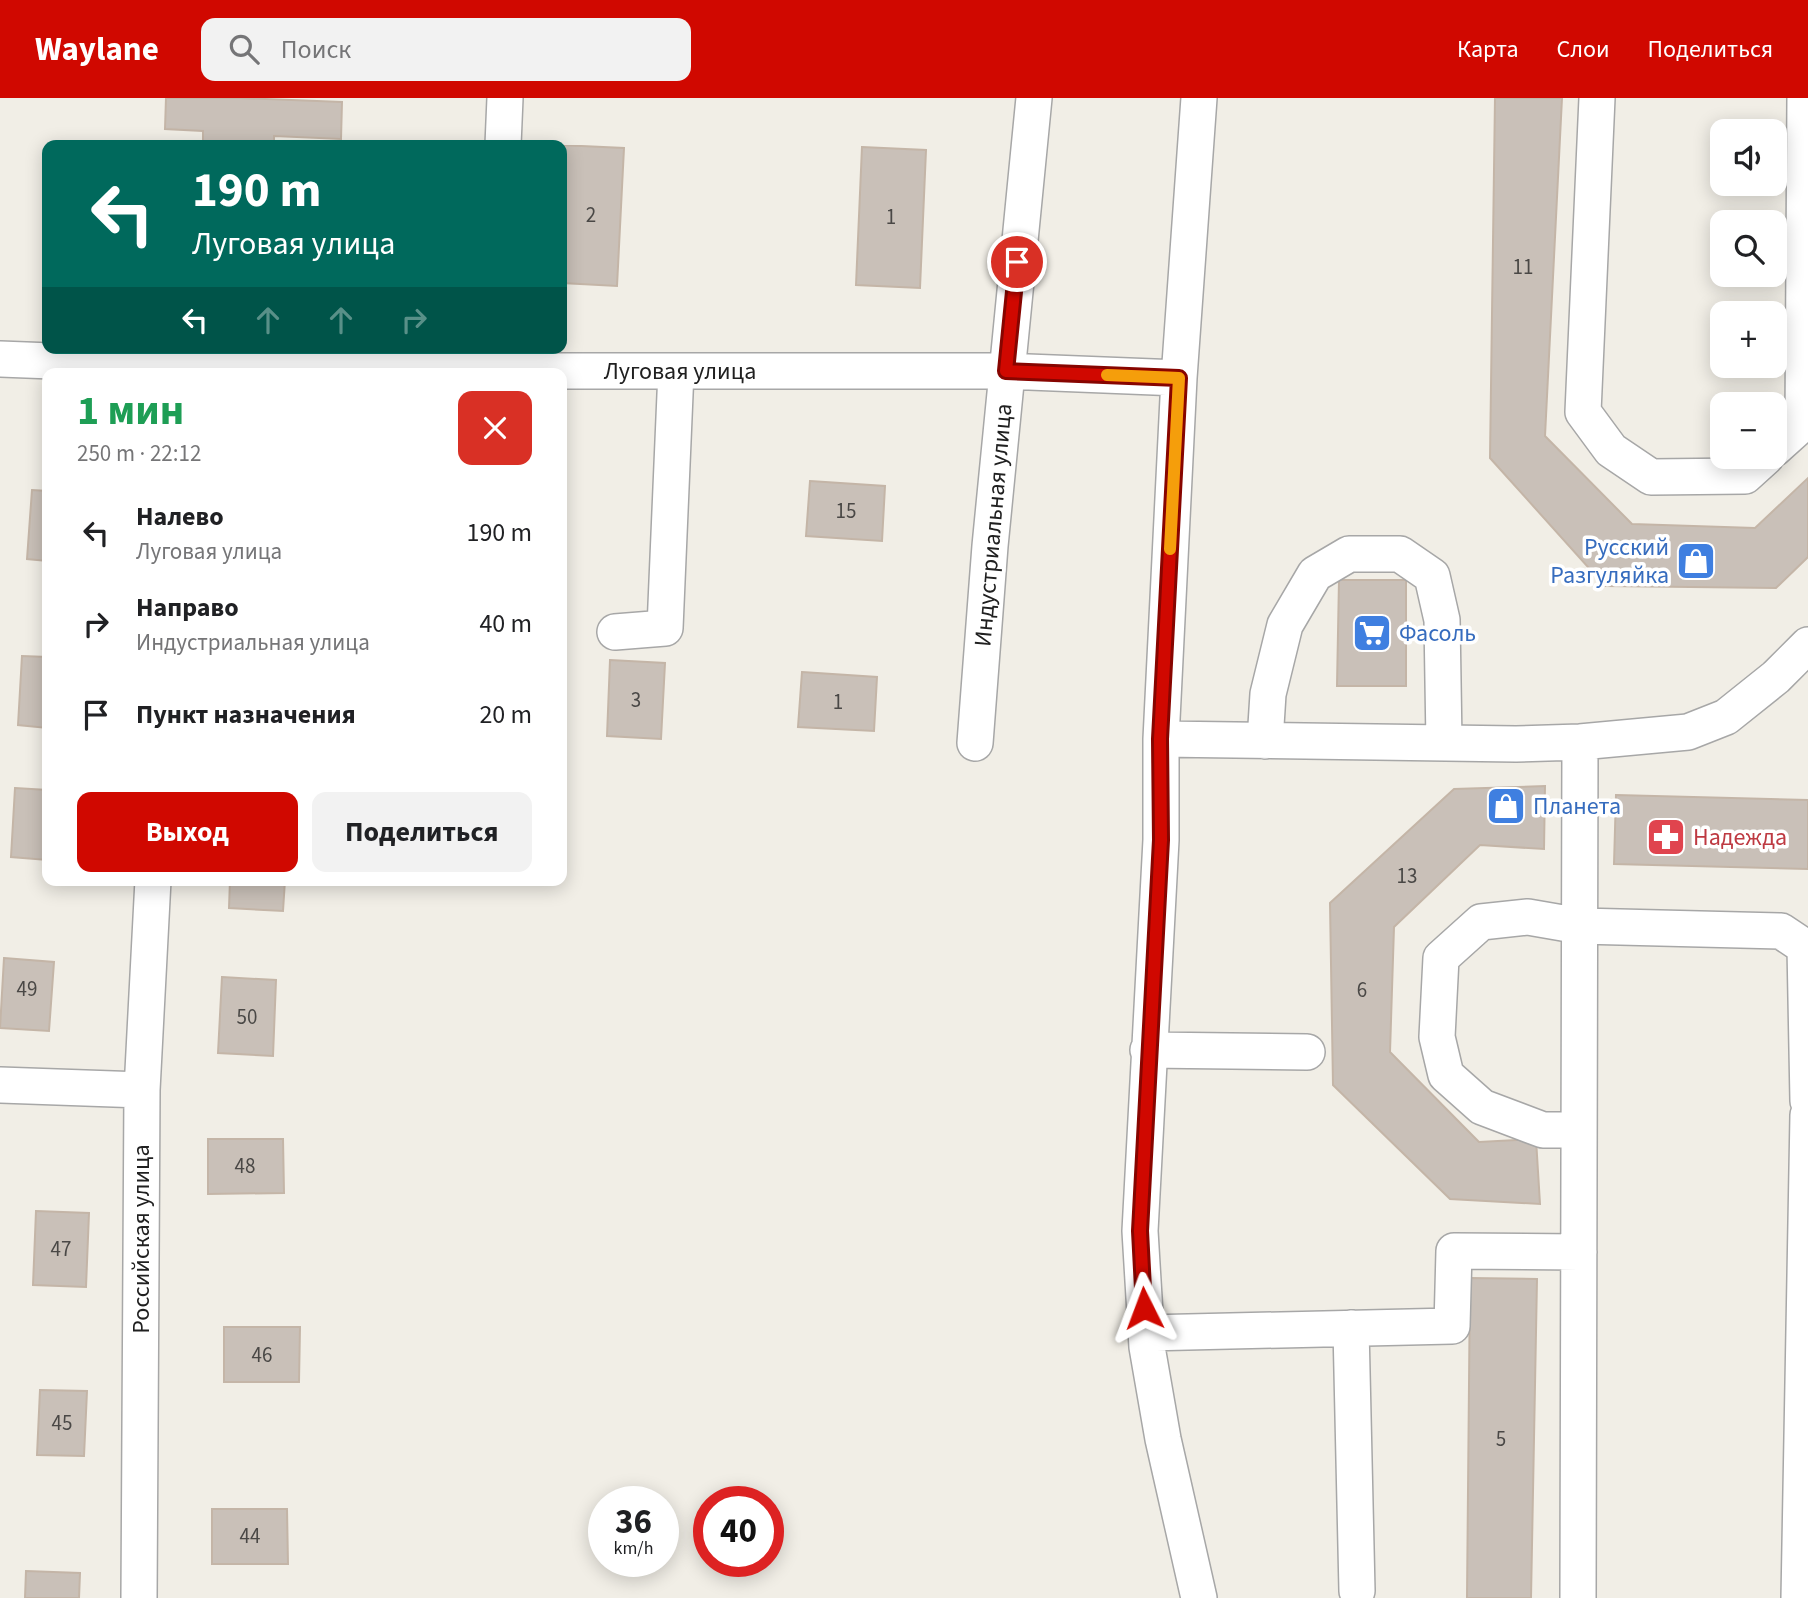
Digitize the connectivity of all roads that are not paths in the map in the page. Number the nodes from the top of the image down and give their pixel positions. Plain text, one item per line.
1 (505, 98) edge
2 (1034, 98) edge
3 (1199, 98) edge
4 (1597, 98) edge
5 (1805, 98) edge
6 (503, 140) edge
7 (0, 359) edge
8 (493, 360) edge
9 (162, 368) edge
10 (215, 368) edge
11 (676, 371) junction
12 (1006, 371) junction
13 (1179, 378) junction
14 (1787, 437) edge
15 (1753, 469) edge
16 (615, 632) dead end
17 (1808, 645) edge
18 (1160, 739) junction
19 (1265, 741) junction
20 (1580, 742) junction
21 (975, 743) dead end
22 (1444, 743) junction
23 (153, 886) edge
24 (1580, 926) junction
25 (1806, 947) edge
26 (1148, 1050) junction
27 (1307, 1052) dead end
28 (0, 1085) edge
29 (142, 1090) junction
30 (1808, 1101) edge
31 (1808, 1115) edge
32 (1579, 1130) junction
33 (1579, 1252) junction
34 (1351, 1328) junction
35 (1146, 1333) junction
36 (1357, 1591) dead end
37 (139, 1598) edge
38 (1199, 1598) edge
39 (1578, 1598) edge
40 (1799, 1598) edge

1 - 6 street
2 - 12 street, Индустриальная улица
3 - 13 street
4 - 15 street
5 - 14 street
7 - 9 street, Луговая улица
8 - 10 street, Луговая улица
8 - 11 street, Луговая улица
11 - 12 street, Луговая улица
11 - 16 street
12 - 13 street, Луговая улица
12 - 21 street, Индустриальная улица
13 - 18 street
17 - 20 street
18 - 19 street
18 - 26 street
19 - 22 street
19 - 22 street
20 - 22 street
20 - 24 street
23 - 29 street, Российская улица
24 - 25 street
24 - 32 street
24 - 32 street
25 - 30 street
26 - 27 street
26 - 35 street
28 - 29 street
29 - 37 street, Российская улица
31 - 40 street
32 - 33 street
33 - 34 street
33 - 39 street
34 - 35 street
34 - 36 street
35 - 38 street

